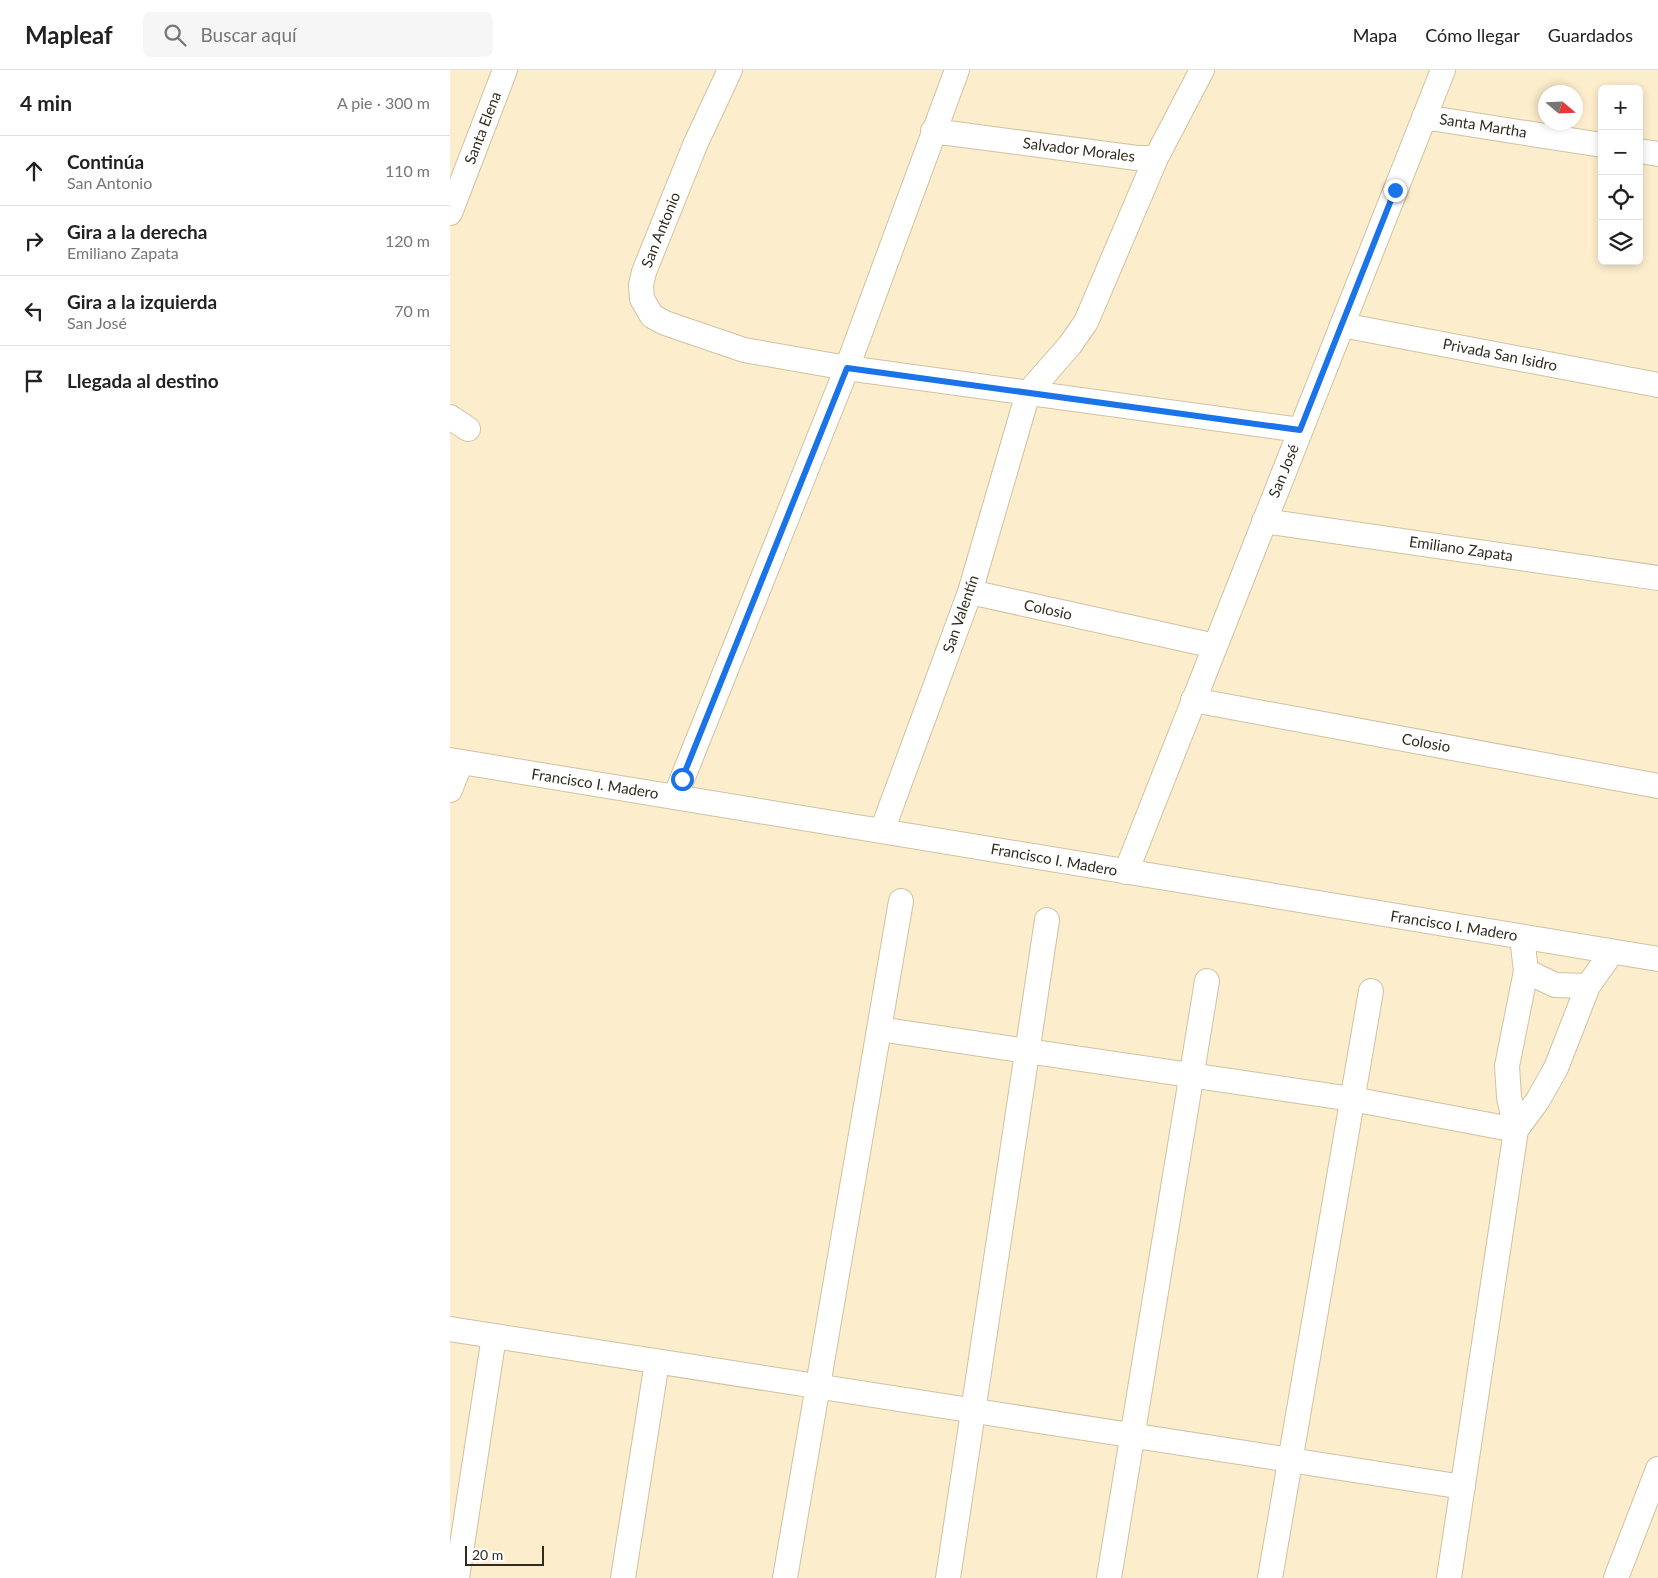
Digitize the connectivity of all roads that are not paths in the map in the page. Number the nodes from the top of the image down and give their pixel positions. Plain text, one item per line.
1 (505, 70) edge
2 (730, 70) edge
3 (957, 70) edge
4 (1202, 70) edge
5 (1443, 70) edge
6 (1424, 117) junction
7 (933, 131) junction
8 (1598, 144) edge
9 (1643, 152) edge
10 (1658, 154) edge
11 (1156, 158) junction
12 (450, 214) edge
13 (1342, 325) junction
14 (847, 368) junction
15 (1658, 385) edge
16 (1028, 393) junction
17 (1300, 430) junction
18 (1264, 521) junction
19 (1658, 578) edge
20 (970, 592) junction
21 (1215, 646) junction
22 (1193, 700) junction
23 (455, 761) edge
24 (1658, 786) edge
25 (450, 790) edge
26 (675, 797) junction
27 (882, 831) junction
28 (1126, 872) junction
29 (901, 901) dead end
30 (1047, 920) dead end
31 (1522, 937) junction
32 (1612, 952) junction
33 (1658, 959) edge
34 (1526, 971) junction
35 (1207, 981) dead end
36 (1588, 986) junction
37 (1371, 991) dead end
38 (879, 1029) junction
39 (1028, 1051) junction
40 (1192, 1075) junction
41 (1352, 1099) junction
42 (1516, 1130) junction
43 (450, 1329) edge
44 (494, 1336) junction
45 (657, 1362) junction
46 (818, 1386) junction
47 (973, 1411) junction
48 (1132, 1435) junction
49 (1291, 1460) junction
50 (1658, 1468) edge
51 (1464, 1487) junction
52 (458, 1578) edge
53 (623, 1578) edge
54 (785, 1578) edge
55 (948, 1578) edge
56 (1109, 1578) edge
57 (1270, 1578) edge
58 (1449, 1578) edge
59 (1616, 1578) edge

1 - 12 street, Santa Elena
2 - 14 street, San Antonio
3 - 7 street
4 - 11 street, Salvador Morales
5 - 6 street, San José
6 - 8 street, Santa Martha
6 - 13 street, San José
7 - 11 street, Salvador Morales
7 - 14 street
9 - 10 street
11 - 16 street
13 - 15 street, Privada San Isidro
13 - 17 street, San José
14 - 16 street
14 - 26 street
16 - 17 street
16 - 20 street, San Valentín
17 - 18 street, San José
18 - 19 street, Emiliano Zapata
18 - 21 street, San José
20 - 21 street, Colosio
20 - 27 street, San Valentín
21 - 22 street, San José
22 - 24 street, Colosio
22 - 28 street, San José
23 - 25 street
23 - 26 street, Francisco I. Madero
26 - 27 street, Francisco I. Madero
27 - 28 street, Francisco I. Madero
28 - 31 street, Francisco I. Madero
29 - 38 street
30 - 39 street
31 - 32 street, Francisco I. Madero
31 - 34 street
32 - 33 street, Francisco I. Madero
32 - 36 street
34 - 36 street
34 - 42 street
35 - 40 street
36 - 42 street
37 - 41 street
38 - 39 street
38 - 46 street
39 - 40 street
39 - 47 street
40 - 41 street
40 - 48 street
41 - 42 street
41 - 49 street
42 - 51 street
43 - 44 street
44 - 45 street
44 - 52 street
45 - 46 street
45 - 53 street
46 - 47 street
46 - 54 street
47 - 48 street
47 - 55 street
48 - 49 street
48 - 56 street
49 - 51 street
49 - 57 street
50 - 59 street
51 - 58 street

